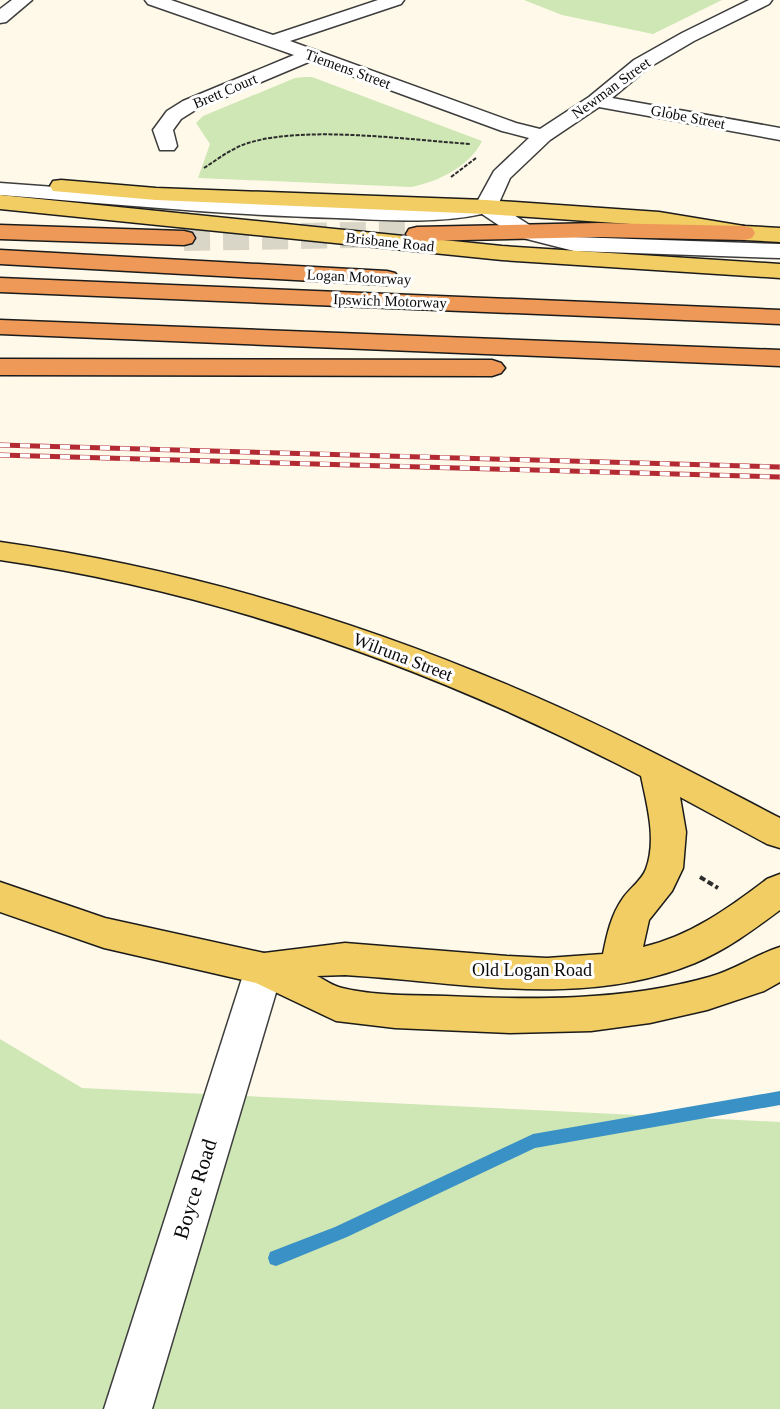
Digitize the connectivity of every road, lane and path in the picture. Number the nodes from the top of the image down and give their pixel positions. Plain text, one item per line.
1 (23, 0) edge
2 (154, 0) edge
3 (395, 0) edge
4 (763, 0) edge
5 (0, 18) edge
6 (273, 40) junction
7 (309, 55) junction
8 (596, 101) junction
9 (780, 134) edge
10 (543, 136) junction
11 (481, 143) dead end
12 (167, 146) dead end
13 (203, 169) dead end
14 (0, 180) edge
15 (0, 189) edge
16 (0, 202) edge
17 (486, 207) junction
18 (522, 231) junction
19 (0, 232) edge
20 (744, 233) junction
21 (417, 234) tunnel mouth
22 (780, 235) edge
23 (184, 238) tunnel mouth
24 (780, 251) edge
25 (0, 257) edge
26 (780, 271) edge
27 (414, 279) dead end
28 (471, 282) dead end
29 (0, 285) edge
30 (716, 314) junction
31 (780, 317) edge
32 (0, 327) edge
33 (557, 350) junction
34 (780, 358) edge
35 (0, 367) edge
36 (0, 551) edge
37 (657, 770) junction
38 (780, 834) edge
39 (697, 875) dead end
40 (718, 888) dead end
41 (780, 889) edge
42 (0, 897) edge
43 (780, 963) edge
44 (620, 968) junction
45 (264, 969) junction
46 (128, 1409) edge

1 - 5 street
2 - 6 street, Tiemens Street
3 - 6 street
4 - 8 street, Newman Street
6 - 7 street, Tiemens Street
7 - 10 street, Tiemens Street
7 - 12 street, Brett Court
8 - 9 street, Globe Street
8 - 10 street, Newman Street
10 - 17 street, Newman Street
11 - 13 path
14 - 17 main road, Brisbane Road
15 - 17 street
16 - 26 main road, Brisbane Road
17 - 18 street
17 - 20 main road, Brisbane Road
18 - 20 highway
18 - 21 highway
18 - 24 street
19 - 23 highway
20 - 22 main road, Brisbane Road
25 - 27 highway, Logan Motorway
28 - 30 highway
29 - 30 highway, Ipswich Motorway
30 - 31 highway, Ipswich Motorway
32 - 33 highway
33 - 34 highway
33 - 35 highway
36 - 37 main road, Wilruna Street
37 - 38 main road, Wilruna Street
37 - 44 main road
39 - 40 path
41 - 44 main road, Old Logan Road
42 - 45 main road, Old Logan Road
43 - 45 main road, Old Logan Road
44 - 45 main road, Old Logan Road
45 - 46 street, Boyce Road

